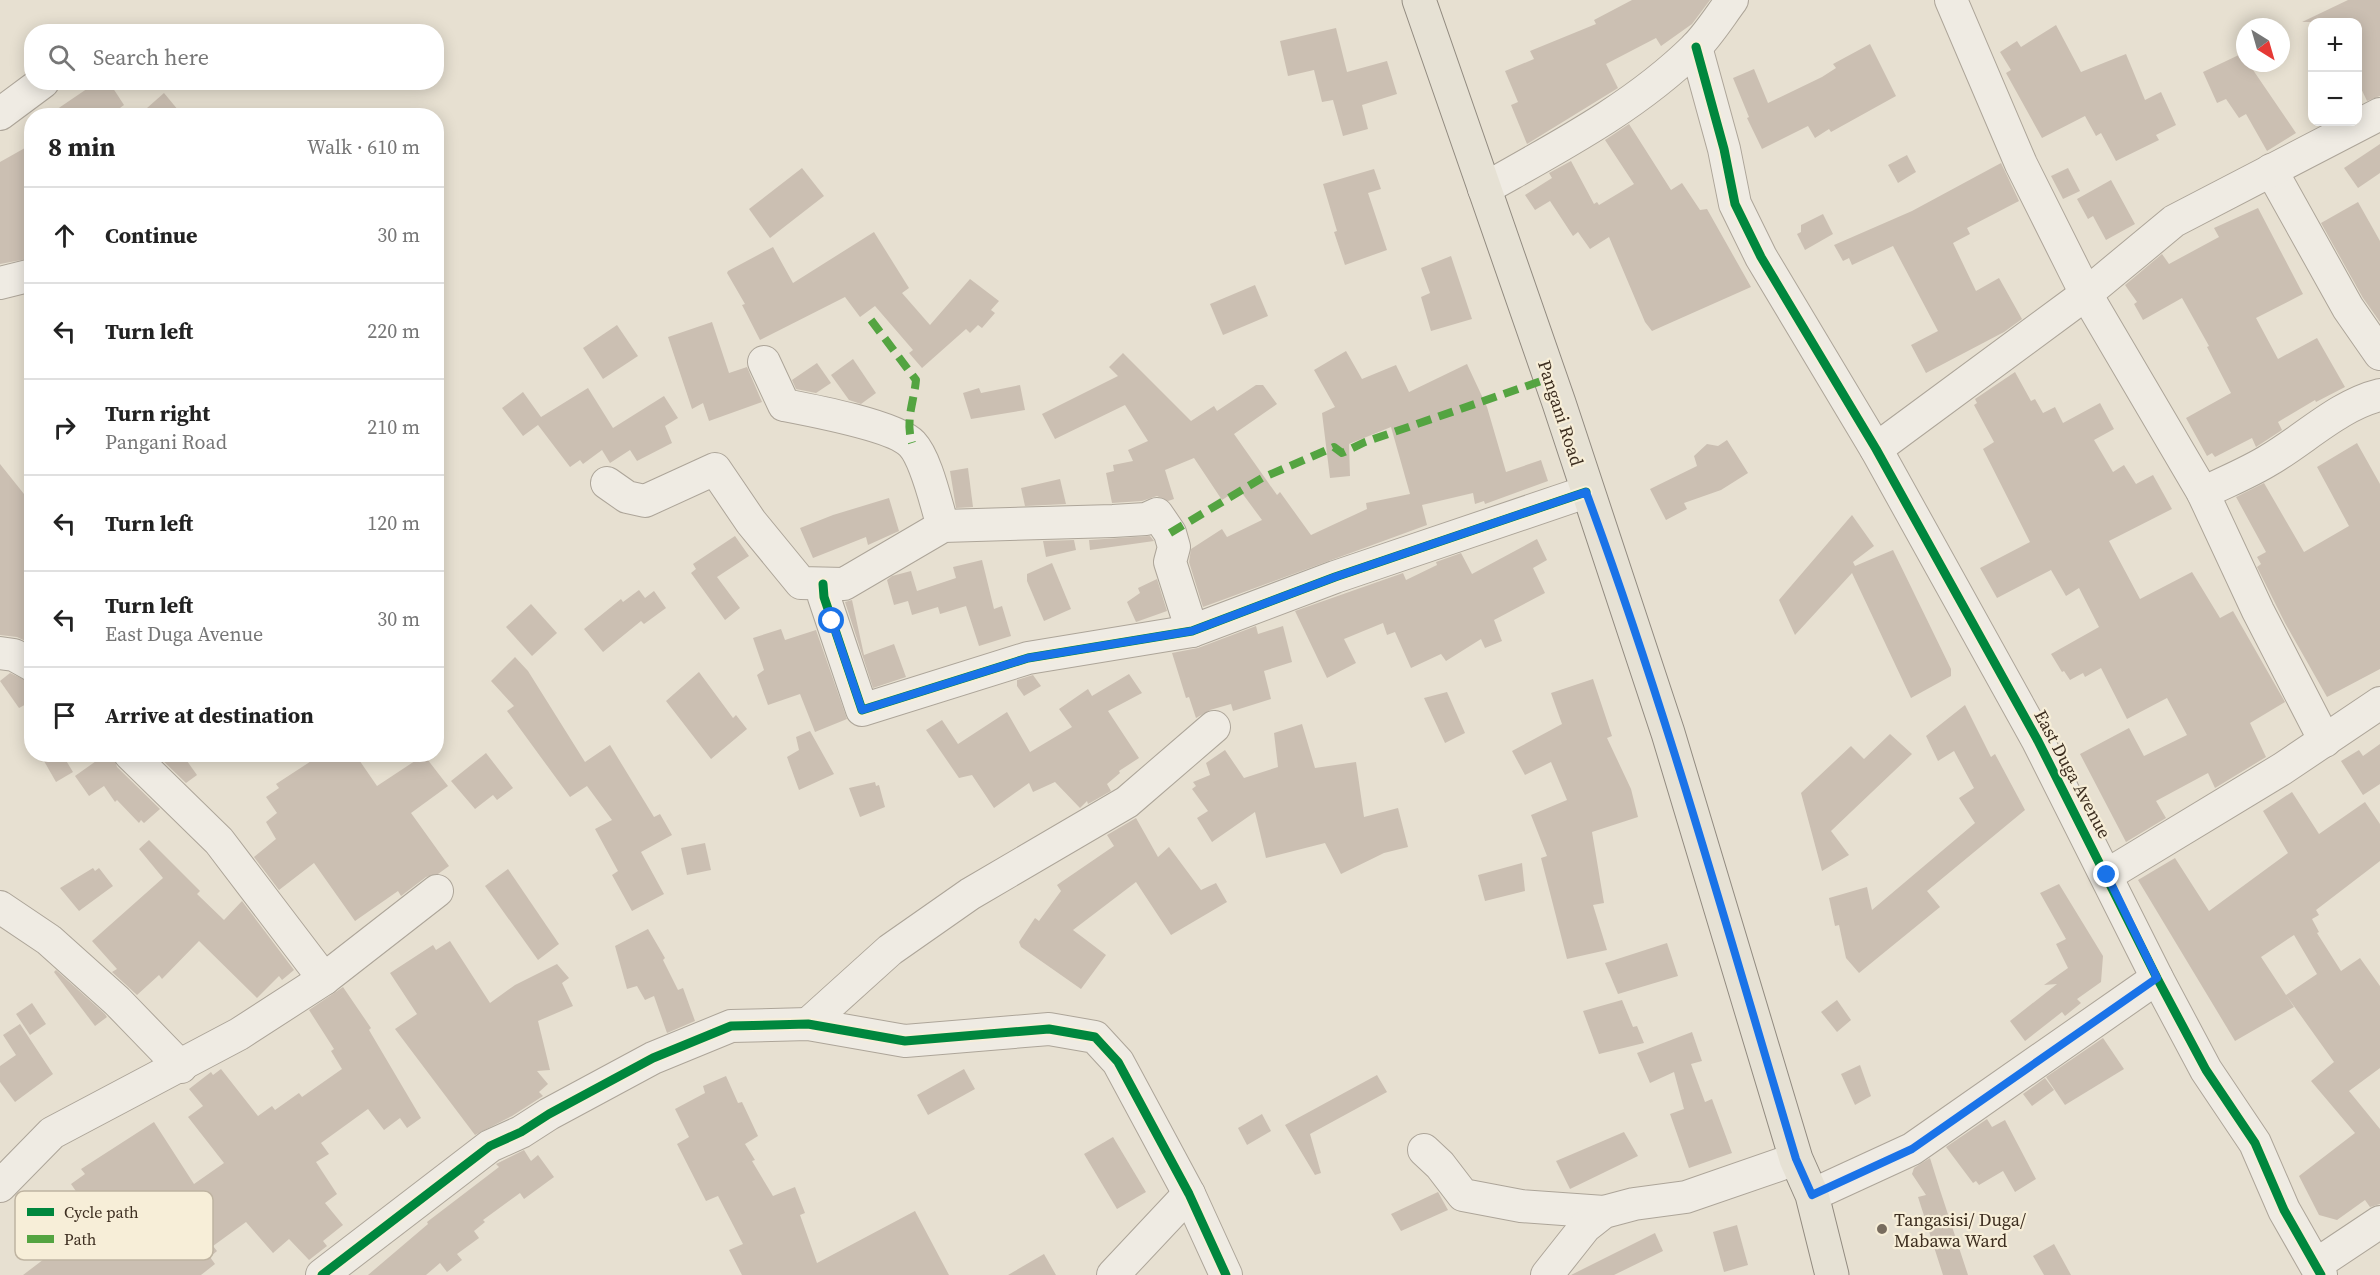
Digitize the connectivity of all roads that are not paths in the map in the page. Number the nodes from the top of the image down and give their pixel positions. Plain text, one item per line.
1 (1419, 0) edge
2 (1732, 0) edge
3 (1961, 3) edge
4 (1696, 46) junction
5 (32, 90) edge
6 (0, 114) edge
7 (2380, 114) edge
8 (2271, 170) junction
9 (1484, 189) junction
10 (24, 277) edge
11 (0, 283) edge
12 (2086, 294) junction
13 (2380, 354) edge
14 (764, 362) dead end
15 (2376, 404) edge
16 (1876, 449) junction
17 (607, 483) dead end
18 (1586, 492) junction
19 (2204, 494) junction
20 (943, 526) junction
21 (823, 584) junction
22 (1192, 631) junction
23 (0, 653) edge
24 (24, 660) edge
25 (2380, 703) edge
26 (1214, 727) dead end
27 (2325, 741) junction
28 (138, 762) edge
29 (2107, 875) junction
30 (437, 891) dead end
31 (0, 907) edge
32 (2157, 978) junction
33 (324, 979) junction
34 (808, 1024) junction
35 (181, 1067) junction
36 (1424, 1150) dead end
37 (1796, 1159) junction
38 (0, 1186) edge
39 (1189, 1194) junction
40 (1812, 1195) junction
41 (1604, 1212) junction
42 (2380, 1222) edge
43 (2319, 1269) edge
44 (322, 1275) edge
45 (1113, 1275) edge
46 (1226, 1275) edge
47 (1548, 1275) edge
48 (1832, 1275) edge

1 - 9 main road, Pangani Road
2 - 4 street
3 - 12 street
4 - 9 street
4 - 16 street, East Duga Avenue
5 - 6 street
7 - 8 street
8 - 12 street
8 - 13 street
9 - 18 main road, Pangani Road
10 - 11 street
12 - 16 street
12 - 19 street
14 - 20 street
15 - 19 street
16 - 29 street, East Duga Avenue
17 - 21 street
18 - 22 street
18 - 37 main road, Pangani Road
19 - 27 street
20 - 21 street
20 - 22 street
21 - 22 street
23 - 24 street
25 - 27 street
26 - 34 street
27 - 29 street
28 - 33 street
29 - 32 street, East Duga Avenue
30 - 33 street
31 - 35 street
32 - 40 street
32 - 43 street, East Duga Avenue
33 - 35 street
34 - 39 street
34 - 44 street
35 - 38 street
36 - 41 street
37 - 40 main road, Pangani Road
37 - 41 street
39 - 45 street
39 - 46 street
40 - 48 main road, Pangani Road
41 - 47 street
42 - 43 street

